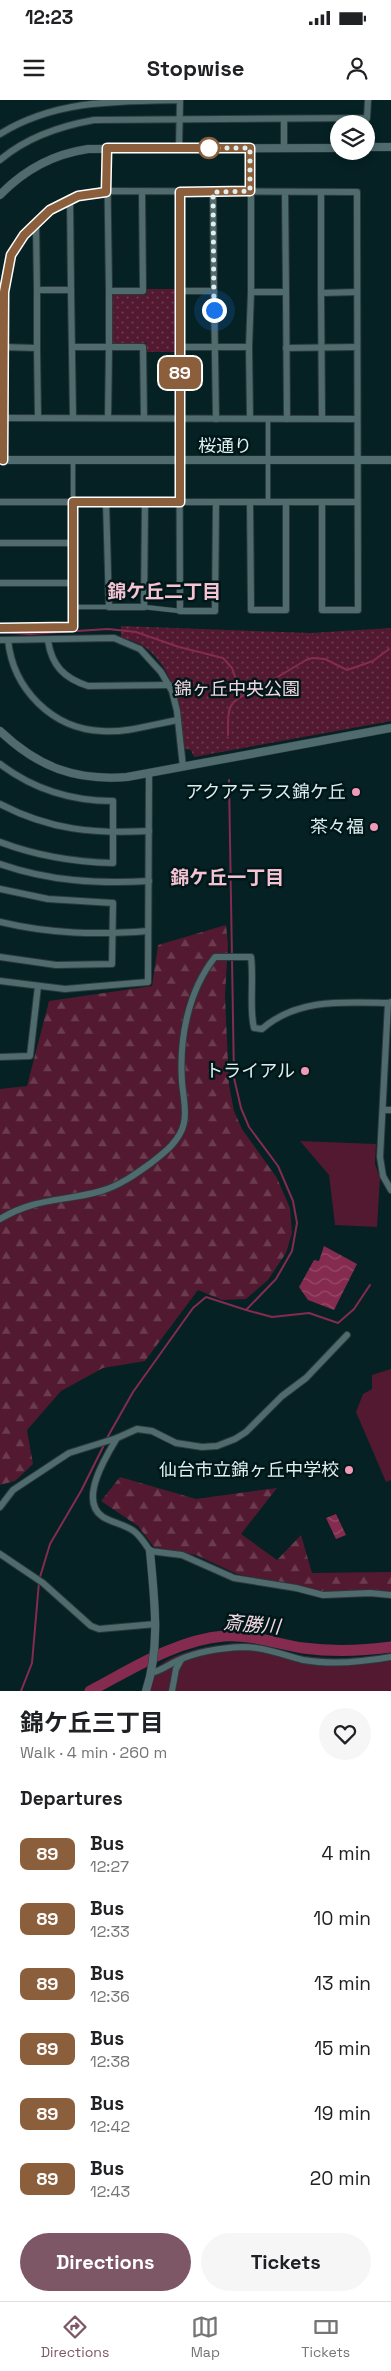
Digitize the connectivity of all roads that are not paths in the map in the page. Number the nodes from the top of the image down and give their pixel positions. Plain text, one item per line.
1 (368, 100) edge
2 (284, 119) junction
3 (179, 120) junction
4 (0, 134) edge
5 (107, 148) junction
6 (179, 148) junction
7 (250, 148) junction
8 (284, 148) junction
9 (330, 148) edge
10 (375, 148) edge
11 (391, 148) edge
12 (0, 160) edge
13 (250, 191) junction
14 (106, 192) junction
15 (142, 192) junction
16 (180, 192) junction
17 (213, 192) junction
18 (286, 192) junction
19 (321, 192) junction
20 (0, 195) edge
21 (70, 198) junction
22 (36, 222) junction
23 (37, 290) junction
24 (71, 290) junction
25 (109, 291) junction
26 (180, 291) junction
27 (214, 291) junction
28 (2, 292) edge
29 (251, 292) junction
30 (286, 292) junction
31 (321, 292) junction
32 (357, 292) junction
33 (109, 346) junction
34 (2, 347) junction
35 (72, 347) junction
36 (180, 347) junction
37 (215, 347) junction
38 (249, 347) junction
39 (322, 347) junction
40 (357, 347) junction
41 (37, 348) junction
42 (286, 348) junction
43 (3, 418) junction
44 (38, 418) junction
45 (73, 418) junction
46 (108, 418) junction
47 (144, 418) junction
48 (216, 418) junction
49 (250, 418) junction
50 (268, 418) junction
51 (287, 418) junction
52 (322, 418) junction
53 (180, 419) junction
54 (357, 419) junction
55 (268, 457) dead end
56 (1, 460) edge
57 (357, 460) junction
58 (391, 460) edge
59 (180, 461) junction
60 (73, 464) dead end
61 (268, 465) dead end
62 (0, 502) edge
63 (73, 502) junction
64 (106, 502) junction
65 (145, 502) junction
66 (180, 502) junction
67 (216, 502) junction
68 (250, 502) junction
69 (268, 502) junction
70 (286, 502) junction
71 (322, 502) junction
72 (357, 502) junction
73 (0, 543) edge
74 (74, 543) junction
75 (0, 583) edge
76 (74, 583) junction
77 (74, 607) junction
78 (109, 607) junction
79 (144, 608) junction
80 (180, 612) junction
81 (0, 628) edge
82 (0, 640) edge
83 (8, 640) junction
84 (48, 641) junction
85 (169, 685) junction
86 (178, 720) junction
87 (391, 728) edge
88 (0, 731) edge
89 (0, 764) edge
90 (182, 767) junction
91 (149, 773) junction
92 (0, 804) edge
93 (149, 831) junction
94 (114, 833) junction
95 (0, 842) edge
96 (0, 864) edge
97 (149, 881) junction
98 (0, 889) edge
99 (0, 922) edge
100 (148, 931) junction
101 (112, 934) junction
102 (0, 957) edge
103 (0, 981) edge
104 (38, 986) junction
105 (390, 1002) edge
106 (0, 1057) edge
107 (383, 1110) junction
108 (391, 1110) edge
109 (391, 1190) edge
110 (0, 1219) edge
111 (347, 1336) dead end
112 (114, 1439) junction
113 (0, 1507) edge
114 (150, 1551) junction
115 (0, 1554) edge
116 (391, 1596) edge
117 (156, 1624) junction
118 (391, 1657) edge
119 (182, 1659) junction
120 (152, 1671) junction
121 (146, 1691) edge
122 (172, 1691) edge

1 - 2 street
2 - 3 street
2 - 8 street
3 - 4 street
3 - 6 street
3 - 12 street
5 - 6 street
5 - 14 street
5 - 20 street
6 - 7 street
7 - 8 street
7 - 13 street
8 - 9 street
10 - 11 street
13 - 17 street
13 - 18 street
13 - 29 street
14 - 15 street
14 - 21 street
14 - 25 street
15 - 16 street
15 - 25 street
16 - 17 street
16 - 26 street
17 - 27 street
18 - 19 street
18 - 30 street
19 - 31 street
19 - 32 street
21 - 22 street
21 - 24 street
22 - 23 street
22 - 28 street
23 - 24 street
23 - 41 street
24 - 35 street
25 - 33 street
26 - 27 street
26 - 36 street
27 - 37 street
28 - 34 street
29 - 30 street
29 - 38 street
30 - 42 street
31 - 32 street
31 - 39 street
32 - 40 street
33 - 35 street
33 - 46 street
33 - 47 street
34 - 41 street
34 - 43 street
35 - 45 street
36 - 37 street
36 - 53 street
37 - 38 street
37 - 48 street
38 - 49 street
39 - 40 street
39 - 42 street
39 - 52 street
40 - 54 street
41 - 44 street
42 - 51 street
43 - 44 street
43 - 56 street
44 - 45 street
45 - 46 street
46 - 47 street
47 - 53 street
48 - 49 street
48 - 53 street
49 - 50 street
50 - 51 street
50 - 55 street
51 - 52 street
52 - 54 street
53 - 59 street
54 - 57 street
56 - 59 street, 桜通り
57 - 58 street, 桜通り
57 - 59 street, 桜通り
57 - 72 street
59 - 66 street
60 - 63 street
61 - 69 street
62 - 63 street
63 - 64 street
63 - 74 street
64 - 65 street
64 - 78 street
65 - 66 street
65 - 79 street
66 - 67 street
66 - 80 street
67 - 68 street
67 - 80 street
68 - 69 street
68 - 70 street
69 - 70 street
70 - 71 street
71 - 72 street
71 - 72 street
73 - 74 street
74 - 76 street
75 - 76 street
76 - 77 street
77 - 78 street
77 - 81 street
78 - 79 street
79 - 80 street
82 - 83 street
83 - 84 street
83 - 86 street
84 - 85 street
84 - 85 street
85 - 86 street
86 - 90 street
87 - 90 street
88 - 91 street
89 - 94 street
90 - 91 street
91 - 93 street
92 - 94 street
93 - 94 street
93 - 97 street
94 - 95 street
96 - 97 street
97 - 100 street
98 - 101 street
99 - 101 street
100 - 101 street
100 - 104 street
101 - 102 street
103 - 104 street
104 - 106 street
105 - 107 street
105 - 110 street
107 - 108 street
107 - 109 street
111 - 112 street
112 - 113 street
112 - 114 street
114 - 116 street
114 - 117 street
115 - 117 street
117 - 120 street
118 - 119 street
119 - 120 street
119 - 122 street
120 - 121 street

